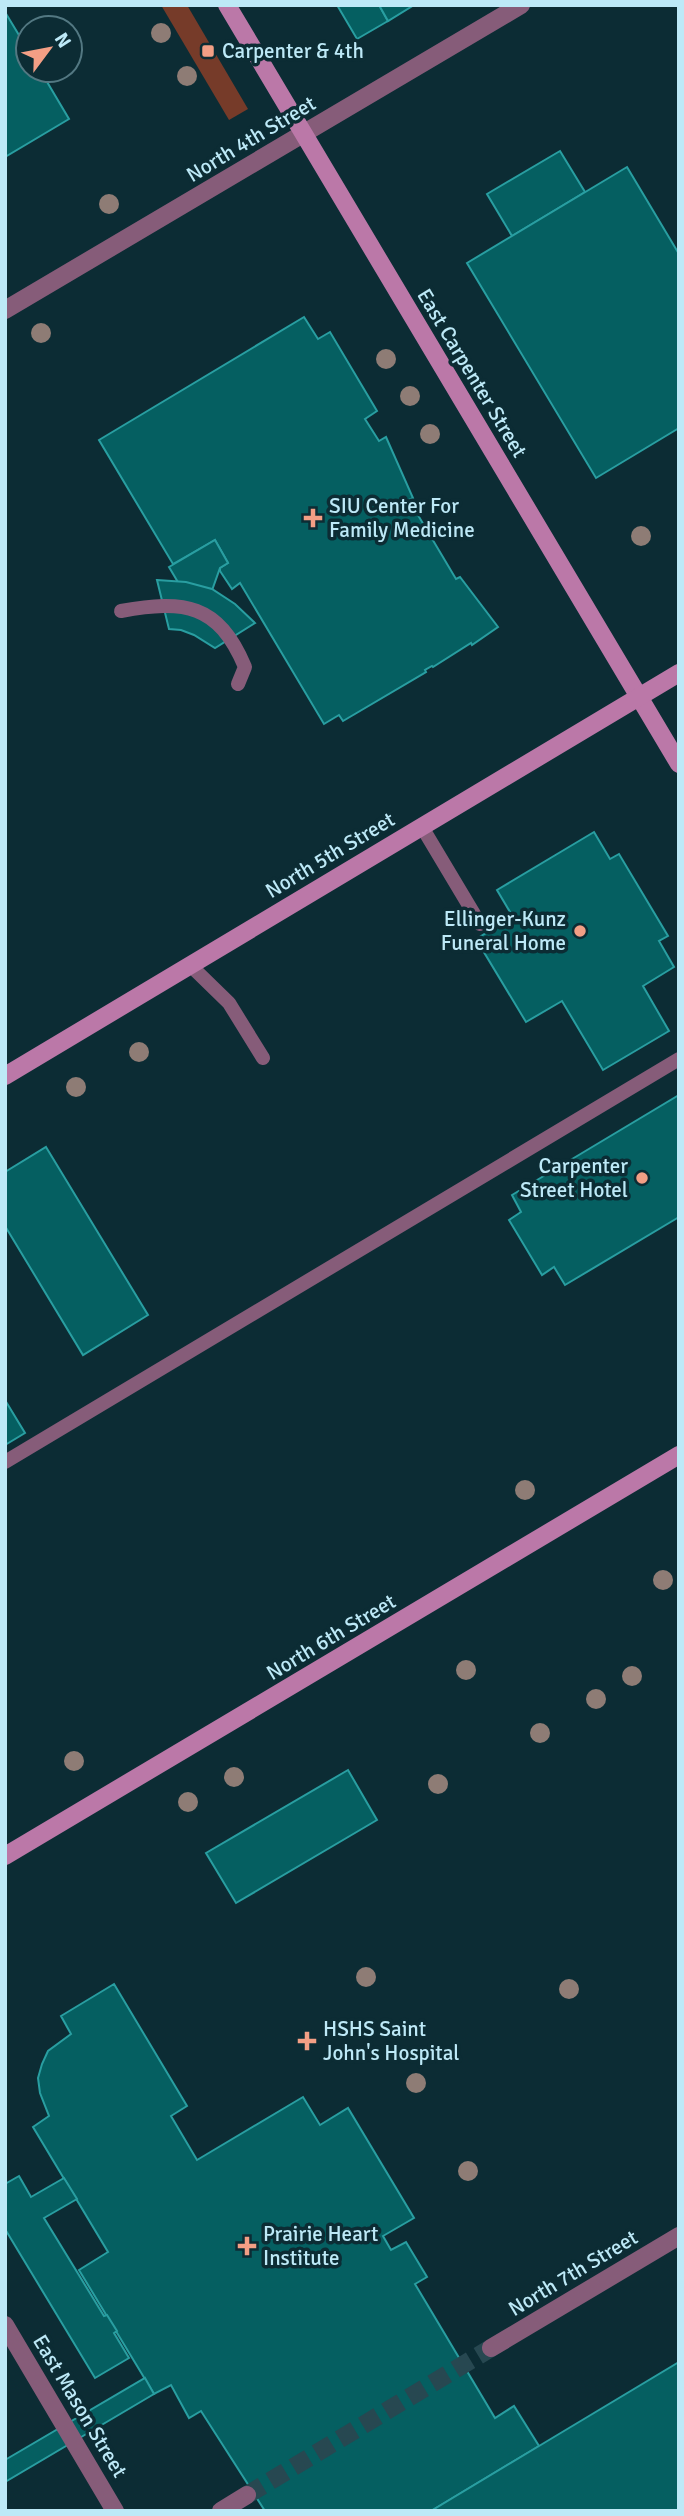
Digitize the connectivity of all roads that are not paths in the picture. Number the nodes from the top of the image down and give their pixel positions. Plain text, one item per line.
1 (227, 5) edge
2 (521, 5) edge
3 (303, 134) junction
4 (5, 310) edge
5 (121, 611) dead end
6 (679, 673) edge
7 (238, 684) dead end
8 (638, 697) junction
9 (679, 764) edge
10 (422, 827) junction
11 (481, 924) dead end
12 (190, 965) junction
13 (263, 1058) dead end
14 (679, 1059) edge
15 (5, 1076) edge
16 (679, 1455) edge
17 (5, 1462) edge
18 (5, 1856) edge
19 (679, 2236) edge
20 (5, 2325) edge
21 (491, 2348) tunnel mouth
22 (247, 2495) tunnel mouth
23 (115, 2511) edge
24 (221, 2511) edge

1 - 3 main road, East Carpenter Street
2 - 3 street, North 4th Street
3 - 4 street, North 4th Street
3 - 8 main road, East Carpenter Street
5 - 7 lane
6 - 8 main road, North 5th Street
8 - 9 main road, East Carpenter Street
8 - 10 main road, North 5th Street
10 - 11 lane
10 - 12 main road, North 5th Street
12 - 13 lane
12 - 15 main road, North 5th Street
14 - 17 lane
16 - 18 main road, North 6th Street
19 - 21 street, North 7th Street
20 - 23 street, East Mason Street
22 - 24 street

